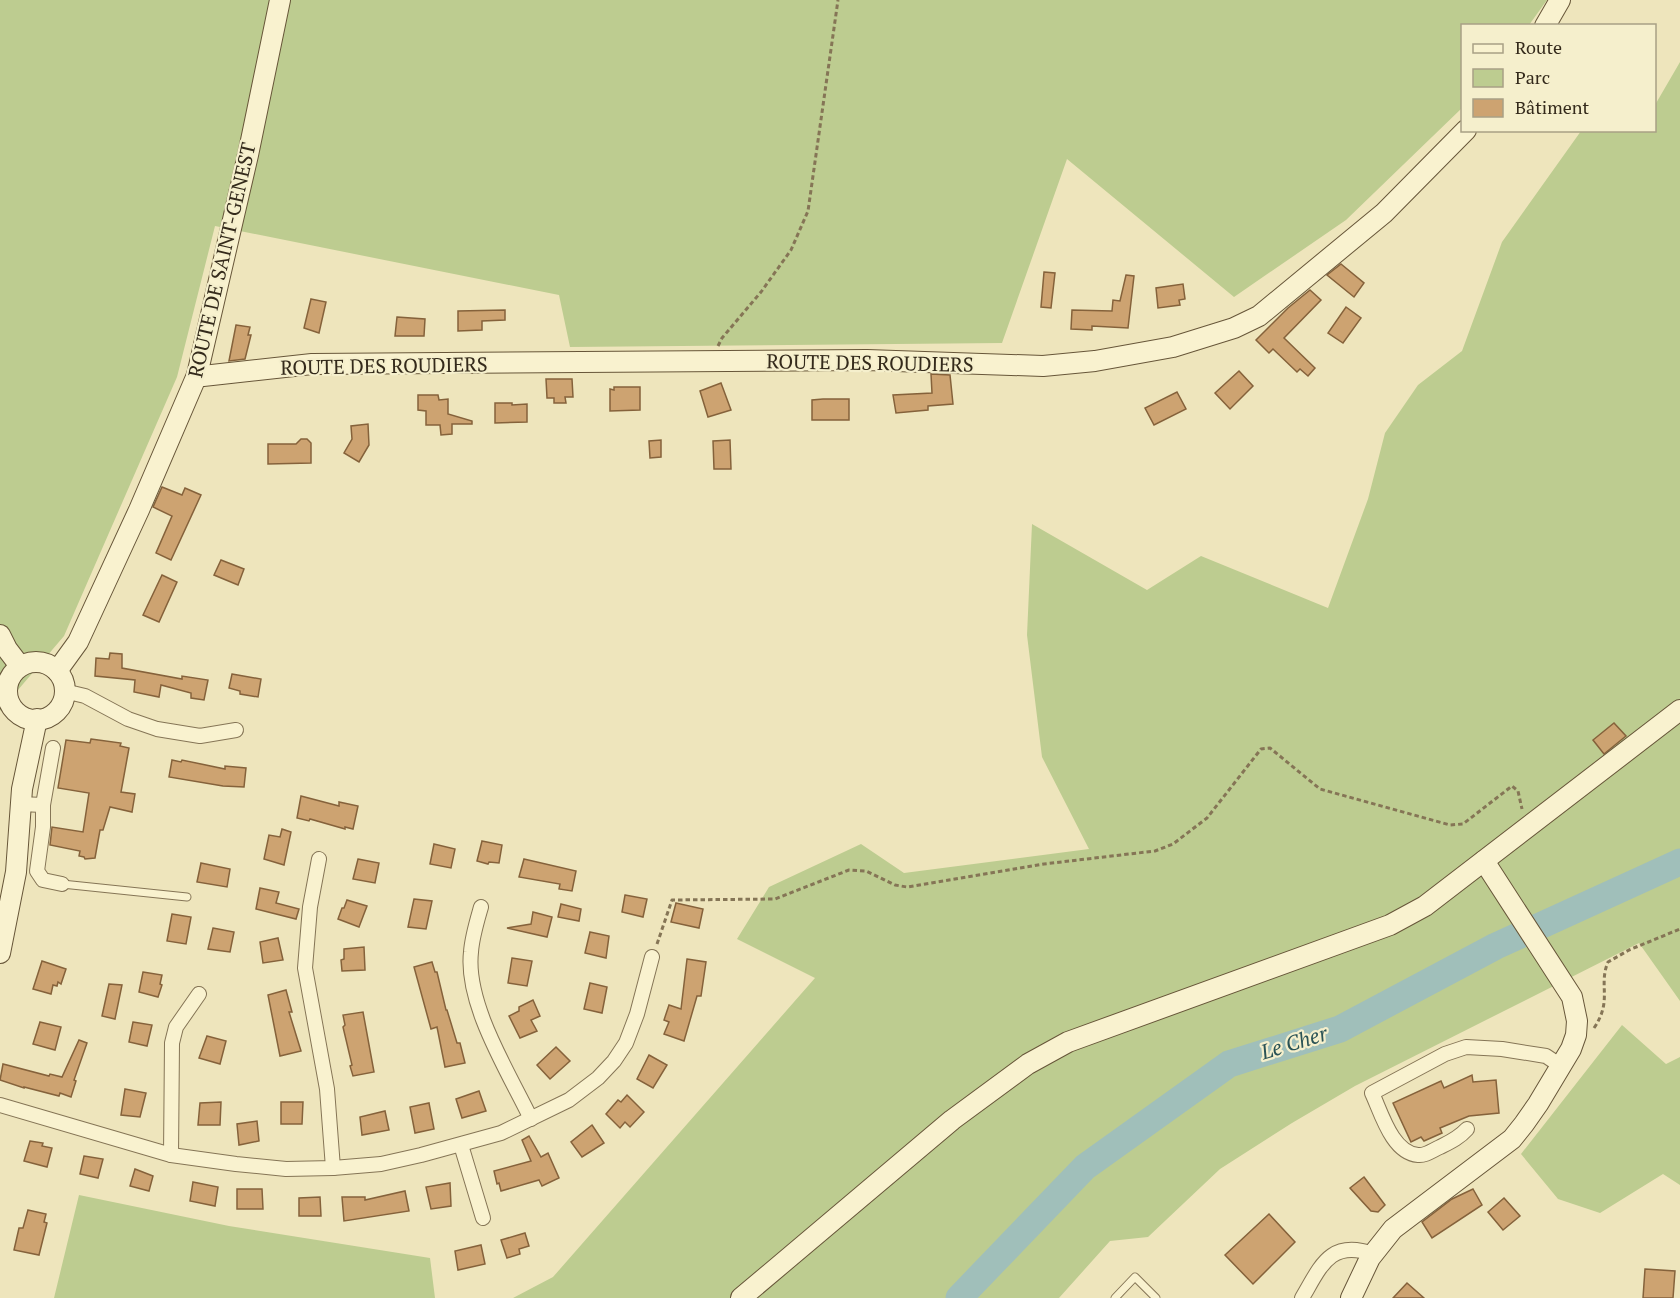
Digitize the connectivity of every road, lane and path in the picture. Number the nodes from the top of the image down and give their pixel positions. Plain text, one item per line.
1 (280, 0) edge
2 (838, 0) edge
3 (1560, 0) edge
4 (1546, 24) edge
5 (1464, 132) edge
6 (711, 361) junction
7 (196, 375) junction
8 (0, 635) edge
9 (20, 666) junction
10 (57, 671) junction
11 (64, 691) junction
12 (4, 700) edge
13 (1680, 710) edge
14 (37, 719) junction
15 (237, 730) dead end
16 (53, 748) dead end
17 (20, 804) junction
18 (43, 805) junction
19 (1527, 828) junction
20 (319, 859) dead end
21 (1490, 869) junction
22 (62, 884) joint
23 (187, 897) dead end
24 (481, 907) dead end
25 (1680, 929) edge
26 (0, 953) edge
27 (652, 957) joint
28 (198, 994) dead end
29 (1589, 1033) dead end
30 (1561, 1066) junction
31 (0, 1106) edge
32 (531, 1119) junction
33 (1467, 1129) dead end
34 (461, 1145) junction
35 (171, 1155) junction
36 (333, 1168) junction
37 (483, 1218) dead end
38 (1373, 1254) junction
39 (741, 1298) edge
40 (1115, 1298) edge
41 (1156, 1298) edge
42 (1302, 1298) edge
43 (1351, 1298) edge

1 - 7 street, ROUTE DE SAINT-GENEST
2 - 6 path
3 - 4 street
5 - 6 street, ROUTE DES ROUDIERS
6 - 7 street, ROUTE DES ROUDIERS
7 - 10 street, ROUTE DE SAINT-GENEST
8 - 9 street
9 - 10 street
9 - 12 street
10 - 11 street
11 - 14 street
11 - 15 street
12 - 14 street
13 - 19 street
14 - 17 street
16 - 18 street
17 - 18 street
17 - 26 street
18 - 22 street
19 - 21 street
19 - 27 path
20 - 36 street
21 - 30 street
21 - 39 street
22 - 23 lane
24 - 32 street
25 - 29 path
27 - 32 street
28 - 35 street
30 - 33 street
30 - 38 street
31 - 35 street
32 - 34 street
34 - 36 street
34 - 37 street
35 - 36 street
38 - 42 street
38 - 43 street
40 - 41 lane

